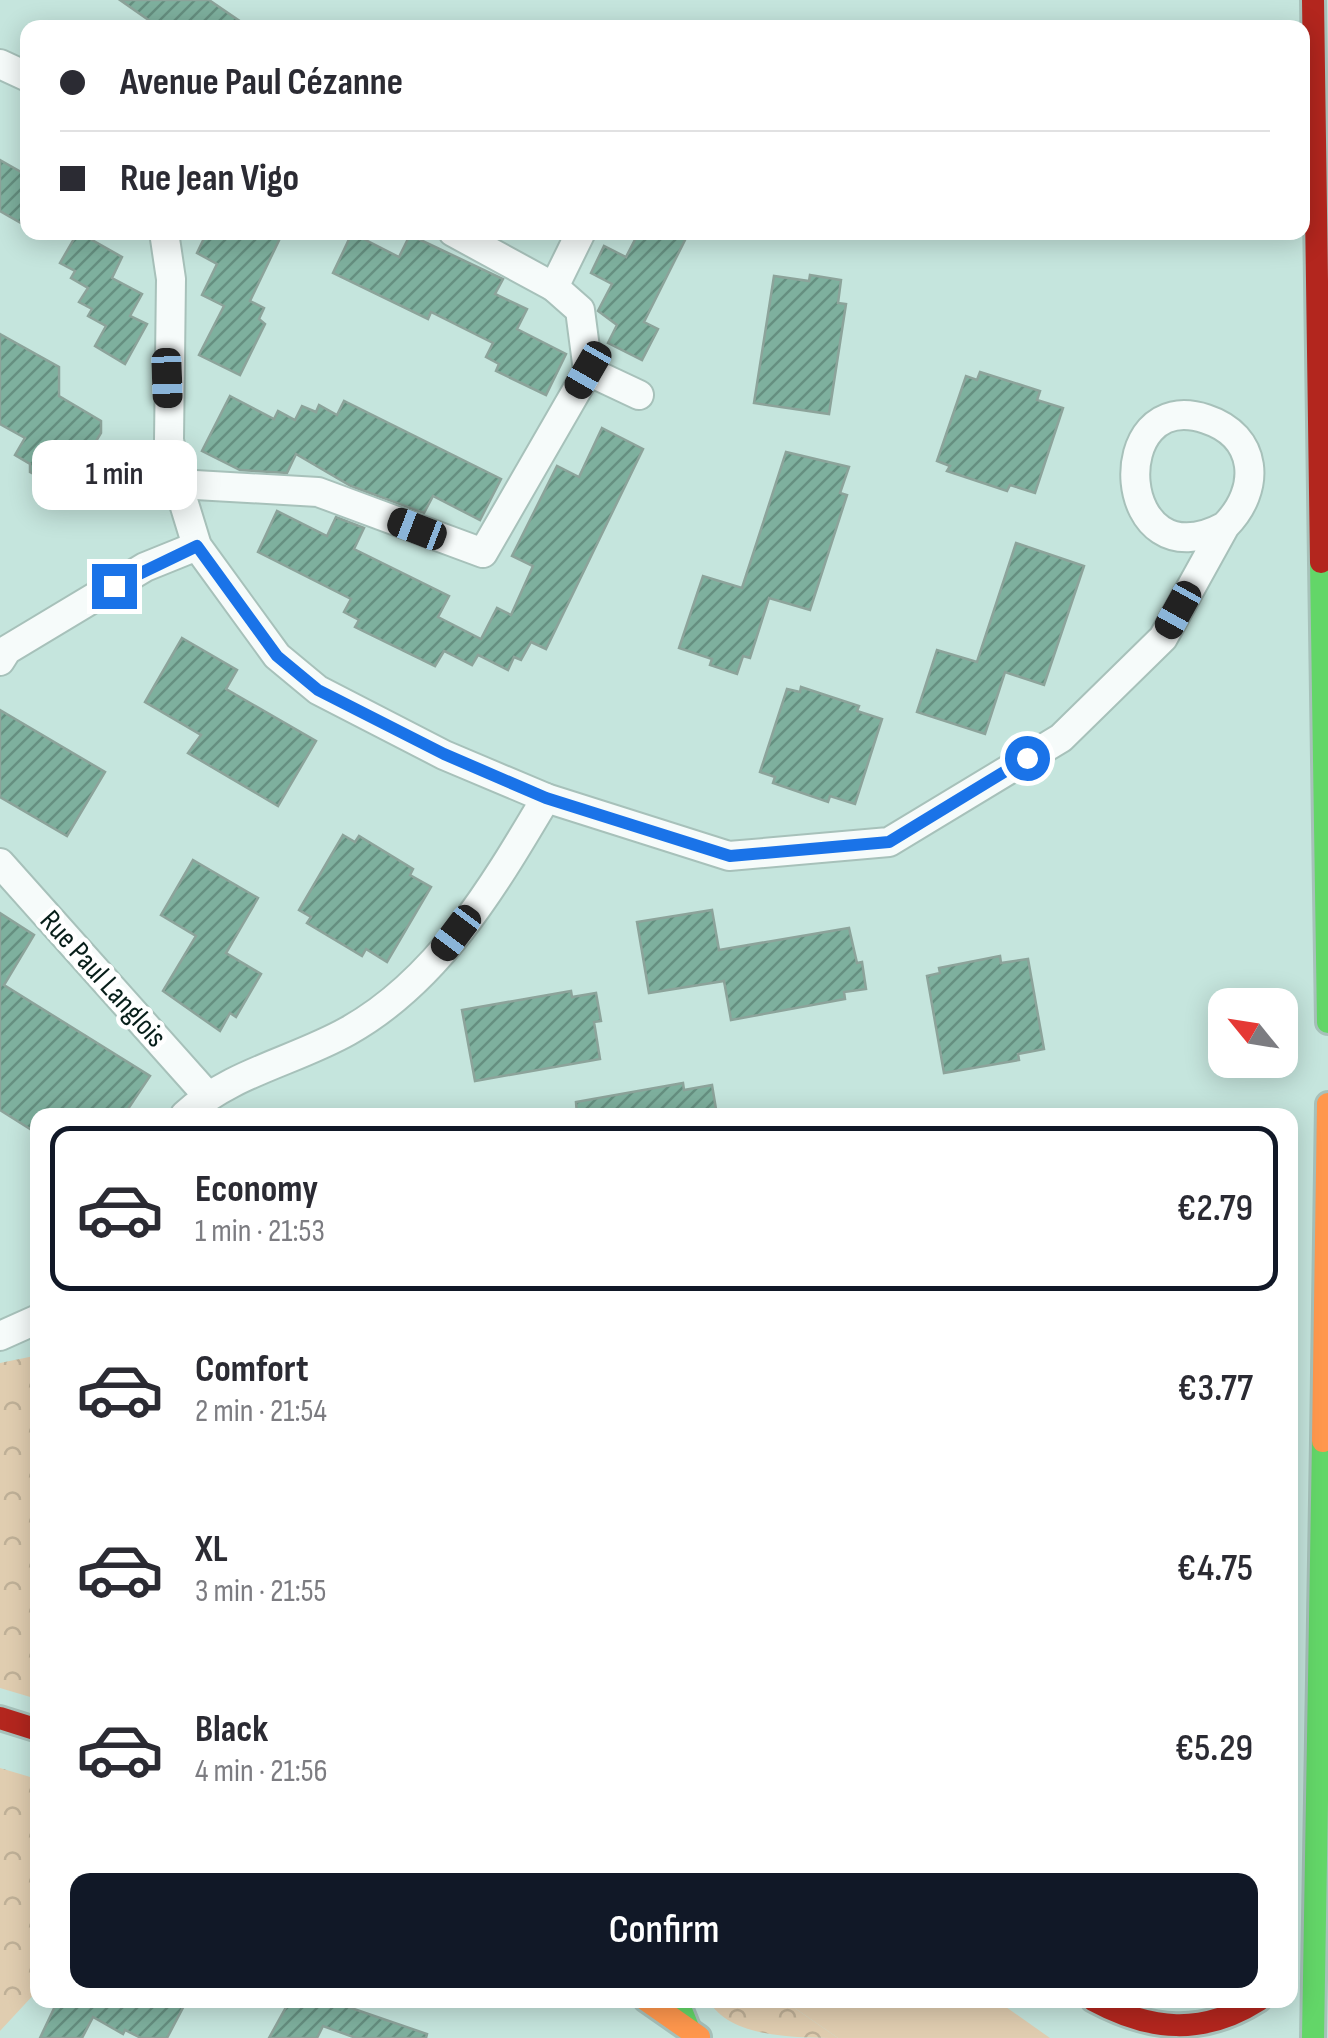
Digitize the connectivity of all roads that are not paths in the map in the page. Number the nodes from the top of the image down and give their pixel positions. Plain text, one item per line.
1 (1314, 0) edge
2 (165, 240) edge
3 (467, 240) edge
4 (577, 240) edge
5 (554, 287) junction
6 (588, 370) junction
7 (638, 394) dead end
8 (178, 484) junction
9 (1225, 526) junction
10 (197, 546) junction
11 (0, 660) edge
12 (546, 798) junction
13 (0, 864) edge
14 (1328, 1022) edge
15 (207, 1094) junction
16 (1328, 1104) edge
17 (192, 1108) edge
18 (30, 1323) edge
19 (0, 1336) edge
20 (0, 1718) edge
21 (30, 1727) edge
22 (0, 1743) edge
23 (30, 1752) edge
24 (1318, 1818) junction
25 (1298, 1839) edge
26 (658, 2008) edge
27 (681, 2008) edge
28 (1085, 2008) edge
29 (1107, 2008) edge
30 (1253, 2008) edge
31 (695, 2034) edge
32 (1116, 2038) edge
33 (1314, 2038) edge

1 - 14 main road
2 - 8 street
3 - 5 street
4 - 5 street
5 - 6 street
6 - 7 street
6 - 8 street
8 - 10 street
9 - 9 street
9 - 12 street
10 - 11 street
10 - 12 street
12 - 15 street
13 - 15 street, Rue Paul Langlois
15 - 17 street
16 - 24 main road
18 - 19 street
20 - 21 main road
22 - 23 main road
24 - 25 main road
24 - 33 main road
26 - 31 main road
27 - 31 main road
28 - 32 main road
29 - 30 main road

